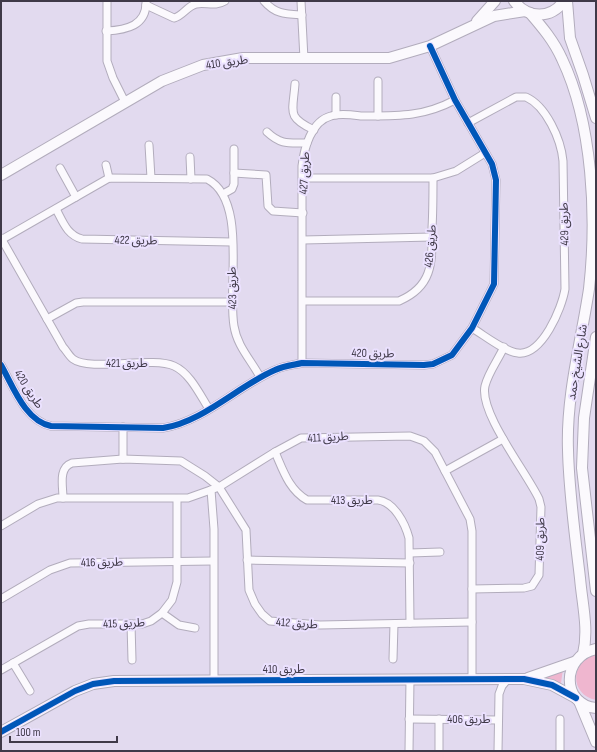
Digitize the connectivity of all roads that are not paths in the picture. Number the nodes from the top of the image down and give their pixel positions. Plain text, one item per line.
1 (107, 1) edge
2 (225, 1) edge
3 (264, 1) edge
4 (301, 1) edge
5 (495, 1) edge
6 (514, 1) edge
7 (566, 1) edge
8 (146, 3) edge
9 (528, 12) junction
10 (302, 15) junction
11 (474, 24) junction
12 (106, 31) junction
13 (430, 46) junction
14 (304, 59) junction
15 (378, 81) dead end
16 (295, 84) dead end
17 (336, 97) dead end
18 (455, 100) junction
19 (125, 102) junction
20 (336, 115) junction
21 (378, 116) junction
22 (596, 118) edge
23 (468, 122) junction
24 (314, 130) junction
25 (267, 132) dead end
26 (307, 143) junction
27 (149, 145) dead end
28 (234, 149) dead end
29 (485, 153) junction
30 (190, 157) dead end
31 (106, 166) dead end
32 (60, 168) dead end
33 (234, 174) junction
34 (1, 175) edge
35 (109, 178) junction
36 (150, 178) junction
37 (303, 178) junction
38 (433, 178) junction
39 (191, 179) junction
40 (223, 194) junction
41 (76, 197) junction
42 (56, 209) junction
43 (303, 213) junction
44 (432, 237) junction
45 (1, 239) edge
46 (303, 240) junction
47 (232, 242) junction
48 (303, 301) junction
49 (232, 302) junction
50 (47, 319) junction
51 (472, 328) junction
52 (596, 337) edge
53 (504, 347) junction
54 (302, 363) junction
55 (1, 365) edge
56 (260, 377) junction
57 (209, 409) junction
58 (123, 427) junction
59 (503, 439) junction
60 (275, 452) junction
61 (124, 459) junction
62 (445, 471) junction
63 (219, 487) junction
64 (211, 490) junction
65 (63, 498) junction
66 (178, 500) junction
67 (1, 526) edge
68 (440, 552) dead end
69 (410, 553) junction
70 (247, 560) junction
71 (177, 561) junction
72 (213, 561) junction
73 (410, 563) junction
74 (472, 589) junction
75 (596, 591) edge
76 (1, 599) edge
77 (162, 613) junction
78 (472, 622) junction
79 (410, 623) junction
80 (131, 624) junction
81 (394, 624) junction
82 (195, 628) dead end
83 (596, 649) edge
84 (583, 654) junction
85 (393, 659) dead end
86 (132, 660) dead end
87 (574, 662) junction
88 (13, 663) junction
89 (1, 670) edge
90 (410, 678) junction
91 (472, 679) junction
92 (524, 679) junction
93 (214, 680) junction
94 (507, 680) junction
95 (30, 691) dead end
96 (577, 699) junction
97 (596, 708) edge
98 (409, 719) junction
99 (439, 719) junction
100 (498, 720) junction
101 (560, 720) dead end
102 (1, 732) edge
103 (596, 742) edge
104 (409, 751) edge
105 (439, 751) edge
106 (498, 751) edge
107 (560, 751) edge

1 - 12 street
2 - 8 street
3 - 10 street
4 - 10 street
5 - 11 street, طريق 410
6 - 9 street, شارع الشيخ حمد
7 - 9 street, طريق 410
7 - 22 street
8 - 12 street
9 - 11 street, طريق 410
9 - 84 street, شارع الشيخ حمد
10 - 14 street
11 - 13 street, طريق 410
12 - 19 street
13 - 14 street, طريق 410
13 - 18 street, طريق 420
14 - 19 street, طريق 410
15 - 21 street
16 - 24 street
17 - 20 street
18 - 21 street
18 - 23 street, طريق 420
19 - 34 street, طريق 410
20 - 21 street
20 - 24 street, طريق 427
23 - 29 street, طريق 420
23 - 53 street, طريق 429
24 - 26 street, طريق 427
25 - 26 street
26 - 37 street, طريق 427
27 - 36 street
28 - 33 street
29 - 38 street
29 - 51 street, طريق 420
30 - 39 street
31 - 35 street
32 - 41 street
33 - 40 street
33 - 43 street
35 - 36 street, طريق 423
35 - 41 street, طريق 423
36 - 39 street, طريق 423
37 - 38 street
37 - 43 street, طريق 427
38 - 44 street, طريق 426
39 - 40 street, طريق 423
40 - 47 street, طريق 423
41 - 42 street, طريق 423
42 - 45 street, طريق 423
42 - 47 street, طريق 422
43 - 46 street, طريق 427
44 - 46 street
44 - 48 street, طريق 426
45 - 50 street, طريق 421
46 - 48 street, طريق 427
47 - 49 street, طريق 423
48 - 54 street, طريق 427
49 - 50 street
49 - 56 street, طريق 423
50 - 57 street, طريق 421
51 - 53 street, طريق 429
51 - 54 street, طريق 420
52 - 75 street, شارع الشيخ حمد
53 - 59 street, طريق 409
54 - 56 street, طريق 420
55 - 58 street, طريق 420
56 - 57 street, طريق 420
57 - 58 street, طريق 420
58 - 61 street
59 - 62 street
59 - 74 street, طريق 409
60 - 62 street, طريق 411
60 - 63 street, طريق 411
60 - 69 street, طريق 413
61 - 63 street
61 - 65 street
62 - 74 street, طريق 411
63 - 64 street, طريق 411
63 - 70 street, طريق 412
64 - 66 street, طريق 411
64 - 72 street
65 - 66 street, طريق 411
65 - 67 street, طريق 411
66 - 71 street, طريق 415
68 - 69 street
69 - 73 street, طريق 413
70 - 73 street
70 - 81 street, طريق 412
71 - 72 street, طريق 416
71 - 76 street, طريق 416
71 - 77 street, طريق 415
72 - 93 street
73 - 79 street, طريق 413
74 - 78 street, طريق 411
77 - 80 street, طريق 415
77 - 82 street
78 - 79 street, طريق 412
78 - 91 street, طريق 411
79 - 81 street, طريق 412
80 - 86 street
80 - 88 street, طريق 415
81 - 85 street
83 - 84 street
84 - 87 street, طريق 410
87 - 92 street, طريق 410
87 - 96 street
88 - 89 street, طريق 415
88 - 95 street
90 - 91 street, طريق 410
90 - 93 street, طريق 410
90 - 98 street
91 - 94 street, طريق 410
92 - 94 street, طريق 410
92 - 96 street, طريق 410
93 - 102 street, طريق 410
94 - 100 street, طريق 406
96 - 97 street, طريق 410
96 - 103 street
98 - 99 street, طريق 406
98 - 104 street
99 - 100 street, طريق 406
99 - 105 street, طريق 406
100 - 106 street, طريق 406
101 - 107 street

